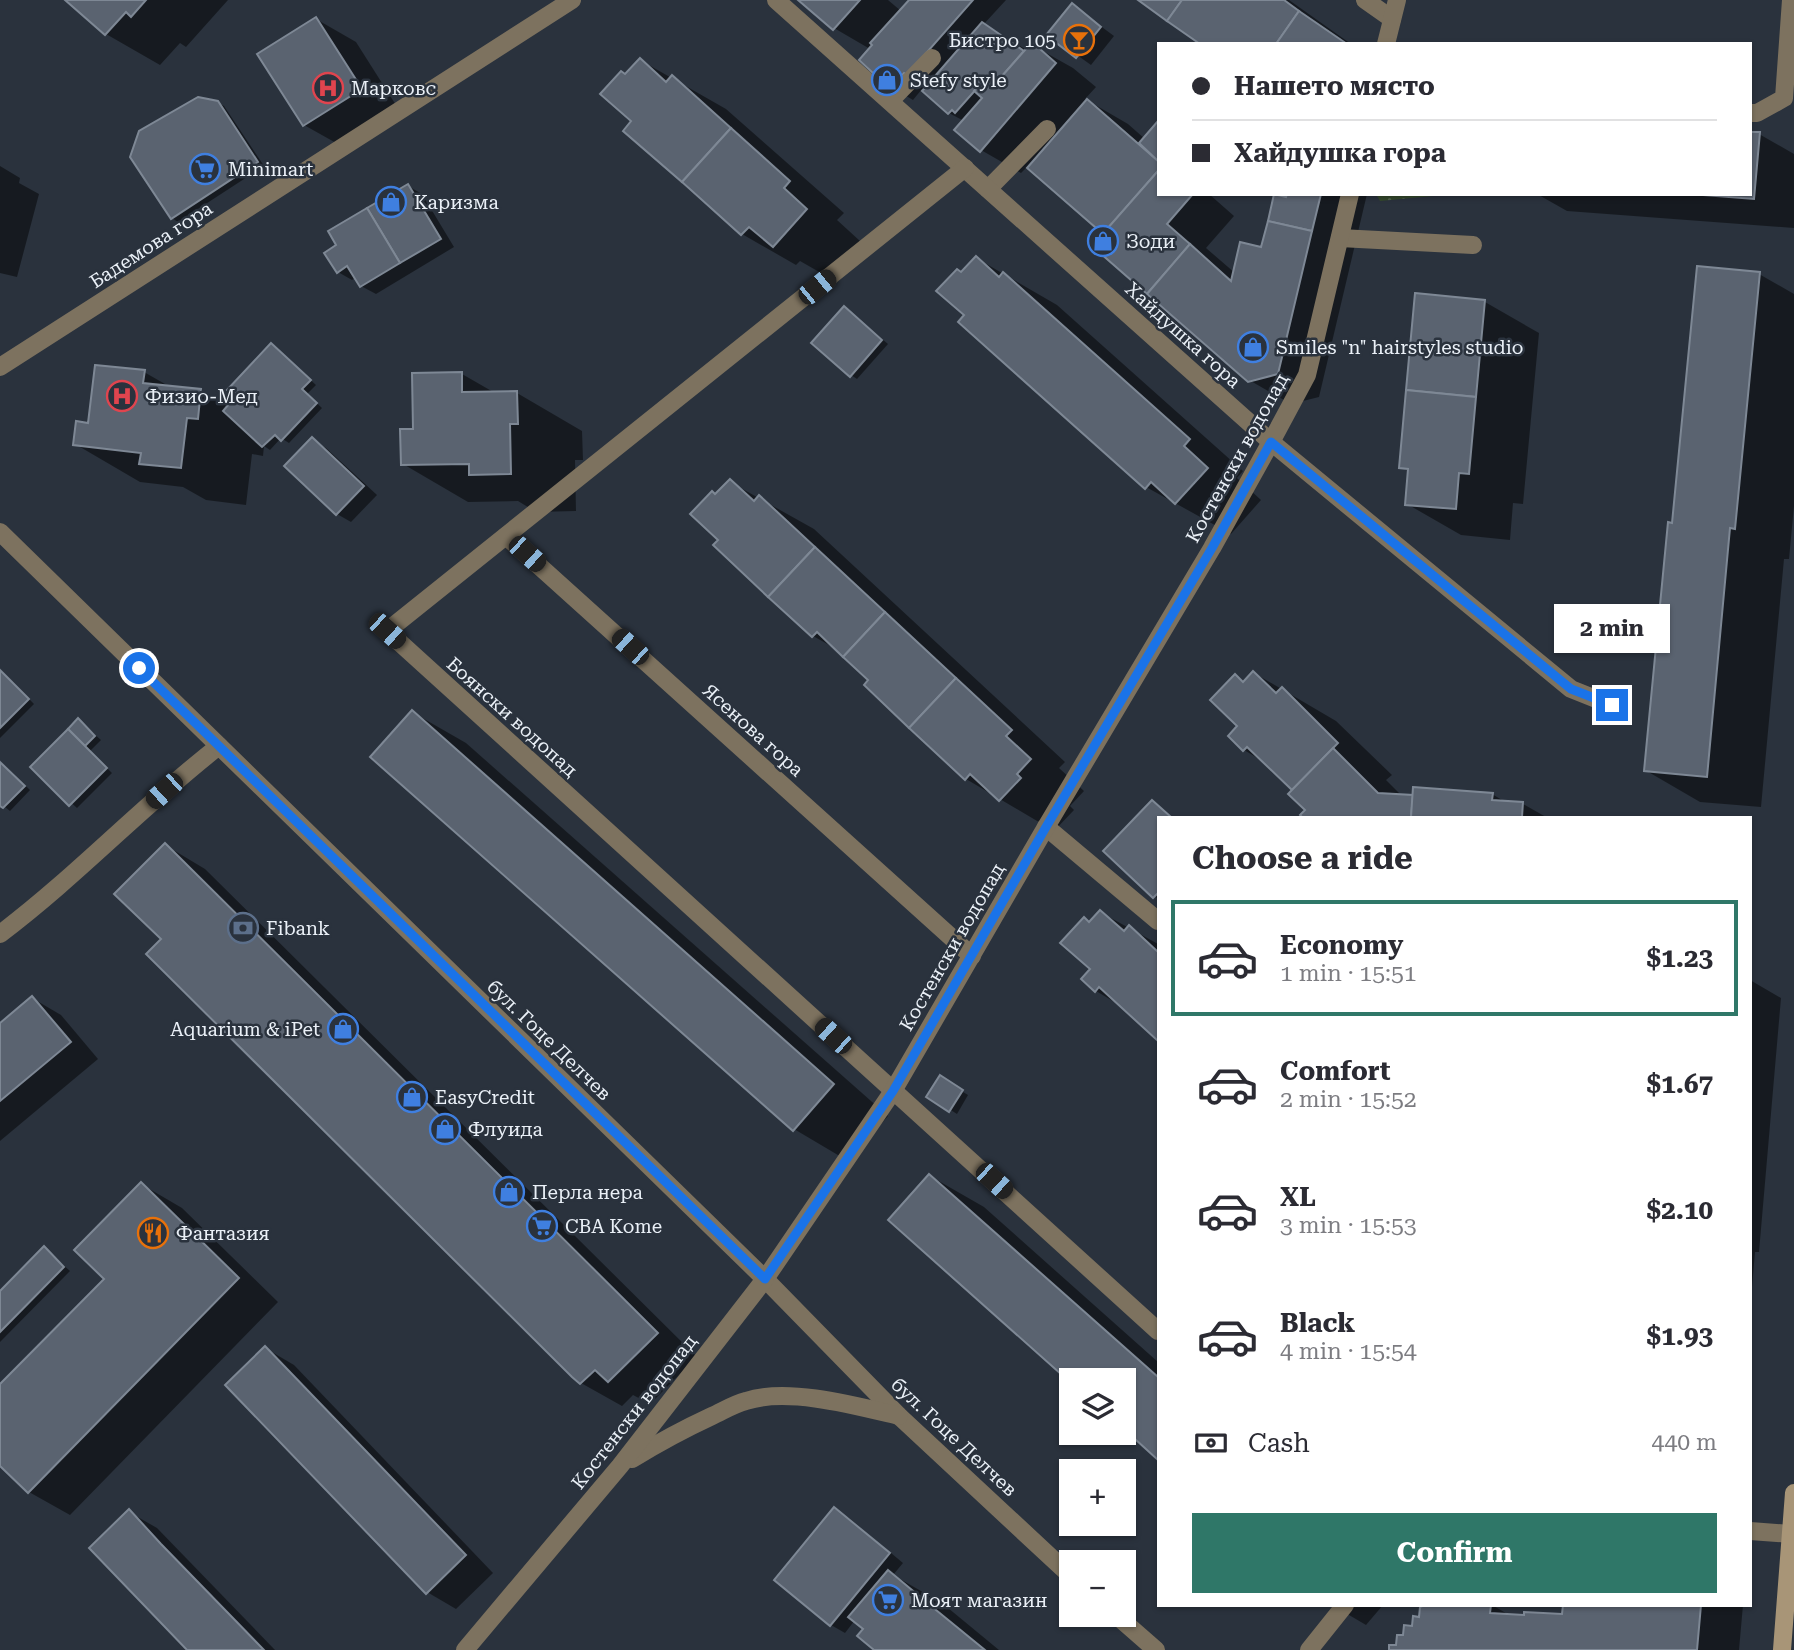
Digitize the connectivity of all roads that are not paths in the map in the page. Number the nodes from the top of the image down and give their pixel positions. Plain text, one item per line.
1 (572, 0) edge
2 (776, 0) edge
3 (1365, 0) edge
4 (1397, 0) edge
5 (1791, 0) edge
6 (1392, 19) junction
7 (1386, 42) edge
8 (932, 58) dead end
9 (890, 101) junction
10 (1752, 113) edge
11 (1047, 129) dead end
12 (965, 168) junction
13 (988, 189) junction
14 (1350, 196) edge
15 (1340, 238) junction
16 (1473, 245) dead end
17 (0, 367) edge
18 (1271, 442) junction
19 (0, 532) edge
20 (506, 536) junction
21 (1612, 705) dead end
22 (219, 746) junction
23 (1046, 827) junction
24 (1157, 920) edge
25 (0, 934) edge
26 (972, 956) junction
27 (893, 1091) junction
28 (765, 1279) junction
29 (1157, 1330) edge
30 (899, 1416) junction
31 (620, 1466) junction
32 (1794, 1493) edge
33 (1752, 1531) edge
34 (1791, 1534) junction
35 (1059, 1565) edge
36 (1343, 1607) edge
37 (1130, 1627) edge
38 (465, 1650) edge
39 (1156, 1650) edge
40 (1309, 1650) edge
41 (1782, 1650) edge

1 - 17 street, Бадемова гора
2 - 9 street, Хайдушка гора
3 - 6 street
4 - 6 street
5 - 10 street
6 - 7 street
8 - 9 street
9 - 12 street, Хайдушка гора
11 - 13 street
12 - 13 street, Хайдушка гора
12 - 20 street, Боянски водопад
13 - 18 street, Хайдушка гора
14 - 15 street, Костенски водопад
15 - 16 street
15 - 18 street, Костенски водопад
18 - 21 street, Хайдушка гора
18 - 23 street, Костенски водопад
19 - 22 street, бул. Гоце Делчев
20 - 26 street, Ясенова гора
20 - 27 street, Боянски водопад
22 - 25 street
22 - 28 street, бул. Гоце Делчев
23 - 24 street
23 - 26 street, Костенски водопад
26 - 27 street, Костенски водопад
27 - 28 street, Костенски водопад
27 - 29 street, Боянски водопад
28 - 30 street, бул. Гоце Делчев
28 - 31 street, Костенски водопад
30 - 31 street
30 - 35 street, бул. Гоце Делчев
31 - 38 street, Костенски водопад
32 - 34 main road
33 - 34 street
34 - 41 main road
36 - 40 street
37 - 39 street

